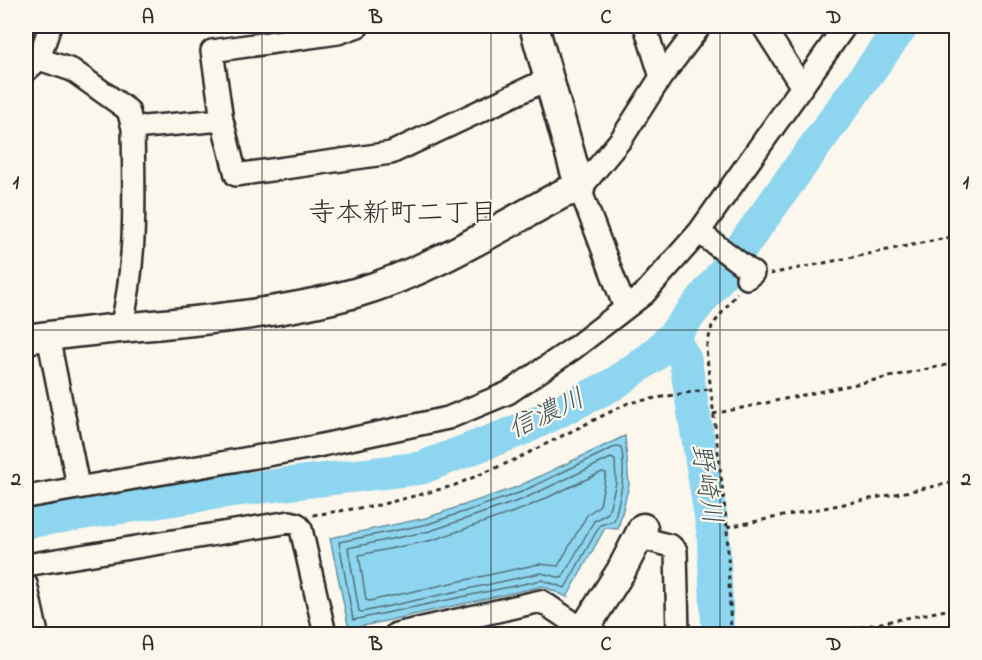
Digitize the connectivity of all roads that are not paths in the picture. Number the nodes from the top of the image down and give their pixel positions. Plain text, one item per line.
1 (50, 26) edge
2 (358, 26) edge
3 (534, 26) edge
4 (645, 26) edge
5 (700, 26) edge
6 (763, 26) edge
7 (845, 26) edge
8 (32, 65) edge
9 (661, 77) junction
10 (549, 79) junction
11 (802, 87) junction
12 (222, 120) junction
13 (134, 128) junction
14 (580, 189) junction
15 (707, 238) junction
16 (749, 273) road end
17 (625, 308) junction
18 (121, 328) junction
19 (37, 337) edge
20 (78, 486) junction
21 (26, 497) edge
22 (640, 533) joint
23 (26, 566) edge
24 (26, 584) edge
25 (583, 632) edge
26 (37, 634) edge
27 (325, 634) edge
28 (397, 634) edge
29 (678, 634) edge

1 - 8 street
2 - 12 street
3 - 10 street
4 - 9 street
5 - 9 street
6 - 11 street
7 - 11 street
8 - 13 street
9 - 14 street
10 - 12 street
10 - 14 street
11 - 15 street
12 - 13 street
13 - 18 street
14 - 17 street
14 - 18 street
15 - 16 street
15 - 17 street
17 - 20 street
18 - 19 street
19 - 20 street
20 - 21 street
22 - 25 street
22 - 29 street
23 - 27 street
24 - 26 street
25 - 28 street

